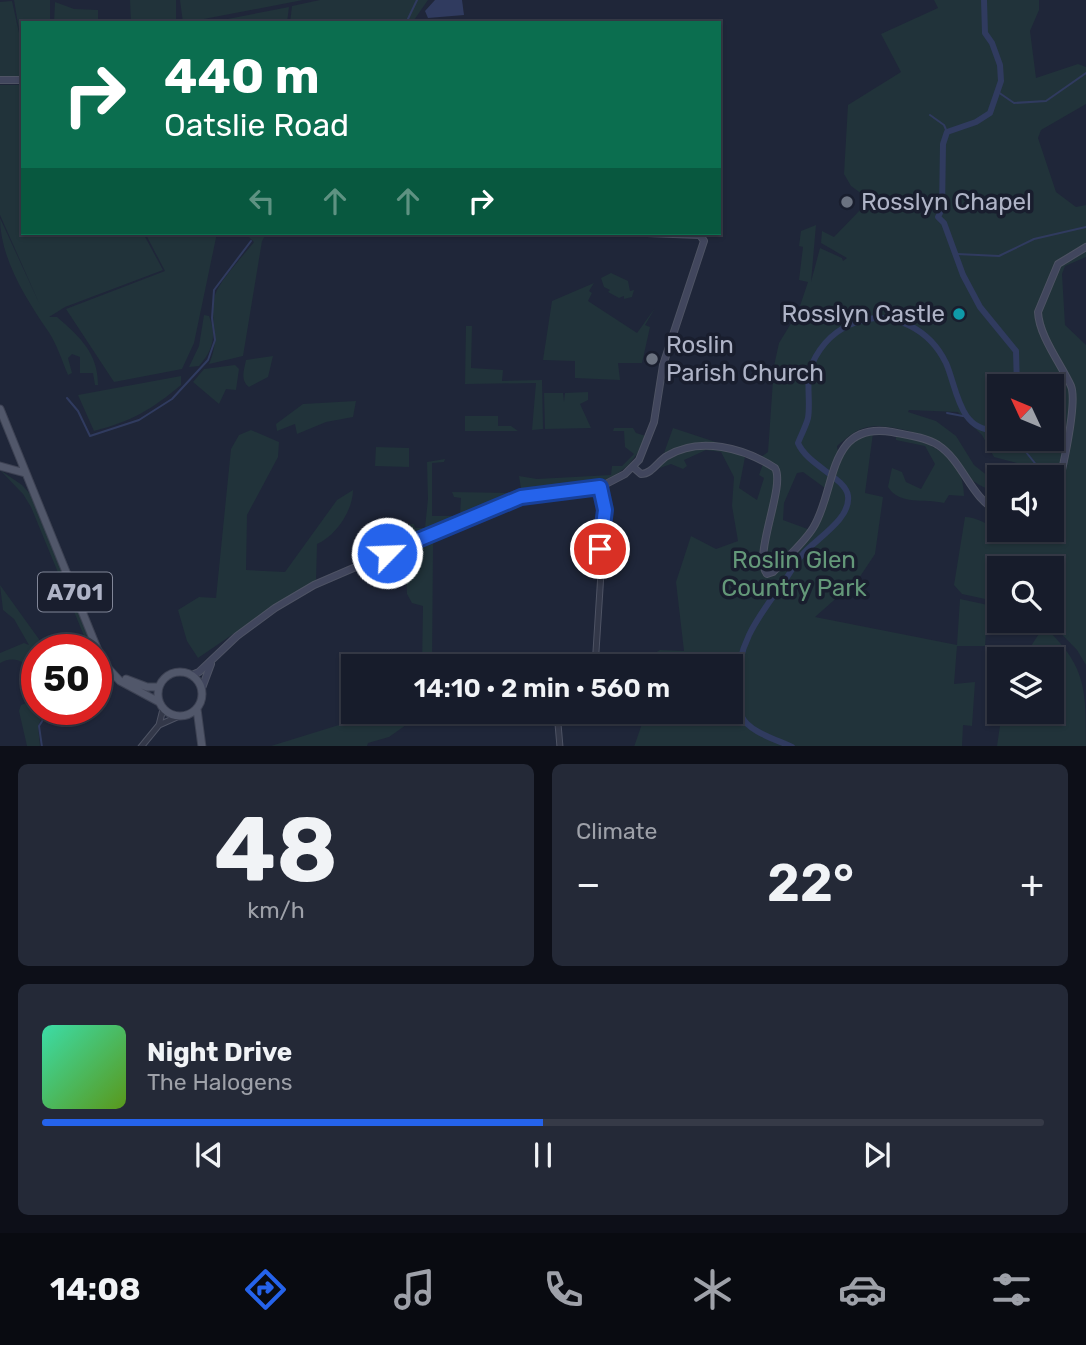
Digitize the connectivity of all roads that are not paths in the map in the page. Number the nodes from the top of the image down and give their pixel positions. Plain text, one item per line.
1 (0, 80) edge
2 (21, 80) edge
3 (675, 235) edge
4 (1086, 247) edge
5 (0, 408) edge
6 (1064, 465) edge
7 (0, 466) edge
8 (633, 467) junction
9 (26, 473) junction
10 (600, 487) junction
11 (987, 502) edge
12 (92, 634) edge
13 (596, 654) edge
14 (213, 659) junction
15 (112, 667) edge
16 (112, 673) edge
17 (192, 675) junction
18 (159, 687) junction
19 (202, 688) junction
20 (161, 706) junction
21 (197, 709) junction
22 (180, 717) junction
23 (558, 724) edge
24 (159, 725) junction
25 (201, 737) junction
26 (142, 746) edge
27 (202, 746) edge
28 (560, 746) edge

1 - 2 main road
3 - 8 main road
4 - 6 main road
5 - 9 main road, A701
7 - 9 main road
8 - 10 main road
8 - 11 main road
9 - 12 main road, A701
10 - 13 street
10 - 14 main road
14 - 17 main road
14 - 19 main road
15 - 18 main road, A701
16 - 20 main road, A701
17 - 18 main road
17 - 19 main road
18 - 20 main road
19 - 21 main road
20 - 22 main road, A701
20 - 24 street
21 - 22 main road
21 - 25 main road
22 - 24 street
22 - 25 main road, A701
23 - 28 street
24 - 26 street
25 - 27 main road

